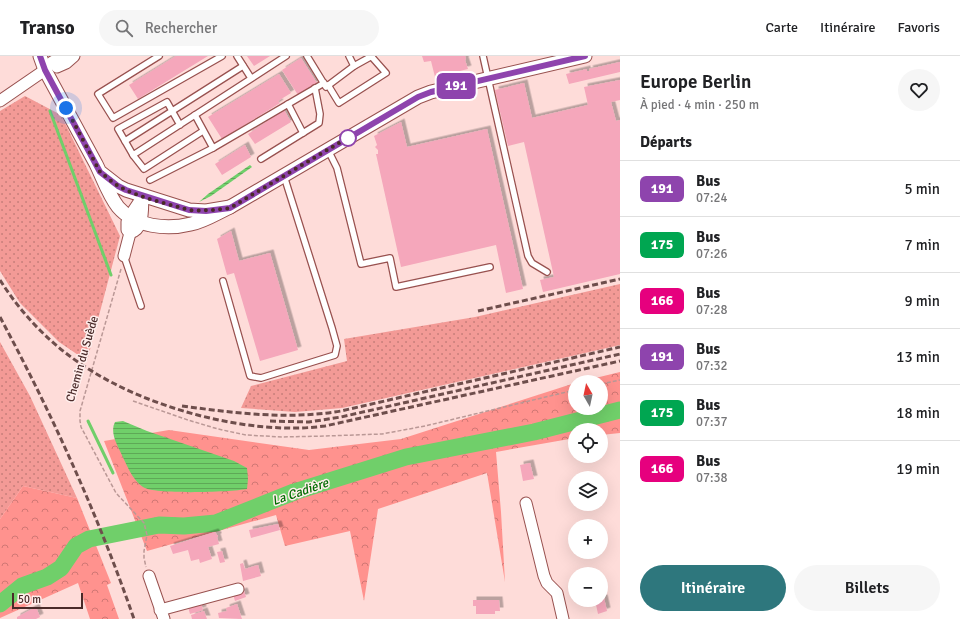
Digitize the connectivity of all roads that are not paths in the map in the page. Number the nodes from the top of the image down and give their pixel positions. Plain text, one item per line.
1 (40, 56) edge
2 (63, 56) edge
3 (74, 56) edge
4 (159, 56) edge
5 (222, 56) edge
6 (236, 56) edge
7 (286, 56) edge
8 (307, 56) edge
9 (349, 56) edge
10 (372, 56) edge
11 (483, 56) edge
12 (576, 57) edge
13 (243, 66) junction
14 (354, 66) junction
15 (45, 70) junction
16 (252, 78) junction
17 (488, 79) junction
18 (326, 84) junction
19 (315, 88) junction
20 (0, 101) edge
21 (288, 104) junction
22 (173, 112) junction
23 (195, 115) junction
24 (180, 125) junction
25 (203, 131) junction
26 (303, 133) junction
27 (125, 141) junction
28 (212, 148) junction
29 (327, 150) junction
30 (133, 155) junction
31 (261, 159) dead end
32 (100, 172) junction
33 (284, 176) junction
34 (150, 180) dead end
35 (143, 196) junction
36 (230, 208) junction
37 (129, 217) junction
38 (141, 223) junction
39 (130, 233) junction
40 (124, 256) joint
41 (490, 267) dead end
42 (547, 272) dead end
43 (223, 281) dead end
44 (141, 306) dead end
45 (526, 503) dead end
46 (149, 576) road end
47 (238, 589) dead end
48 (162, 614) edge
49 (563, 619) edge

1 - 15 street
2 - 15 street
3 - 15 street
4 - 5 lane
6 - 13 lane
7 - 16 lane
8 - 18 lane
9 - 14 lane
10 - 14 lane
10 - 18 lane
11 - 17 lane
12 - 17 street
13 - 16 lane
13 - 22 lane
14 - 18 lane
15 - 20 street
15 - 32 street
16 - 23 lane
17 - 29 street
17 - 42 lane
18 - 19 lane
19 - 21 lane
19 - 26 lane
21 - 26 lane
21 - 28 lane
22 - 24 lane
22 - 27 lane
22 - 27 lane
23 - 24 lane
23 - 25 lane
24 - 30 lane
25 - 28 lane
25 - 30 lane
26 - 31 lane
27 - 30 lane
28 - 34 lane
29 - 33 street
29 - 41 lane
32 - 35 street
32 - 37 street
33 - 36 street
33 - 43 lane
35 - 36 street
35 - 37 street
35 - 38 street
36 - 38 street
37 - 38 street
37 - 39 street
38 - 39 street
39 - 40 street
40 - 44 lane
45 - 49 street
46 - 48 street
47 - 48 street

